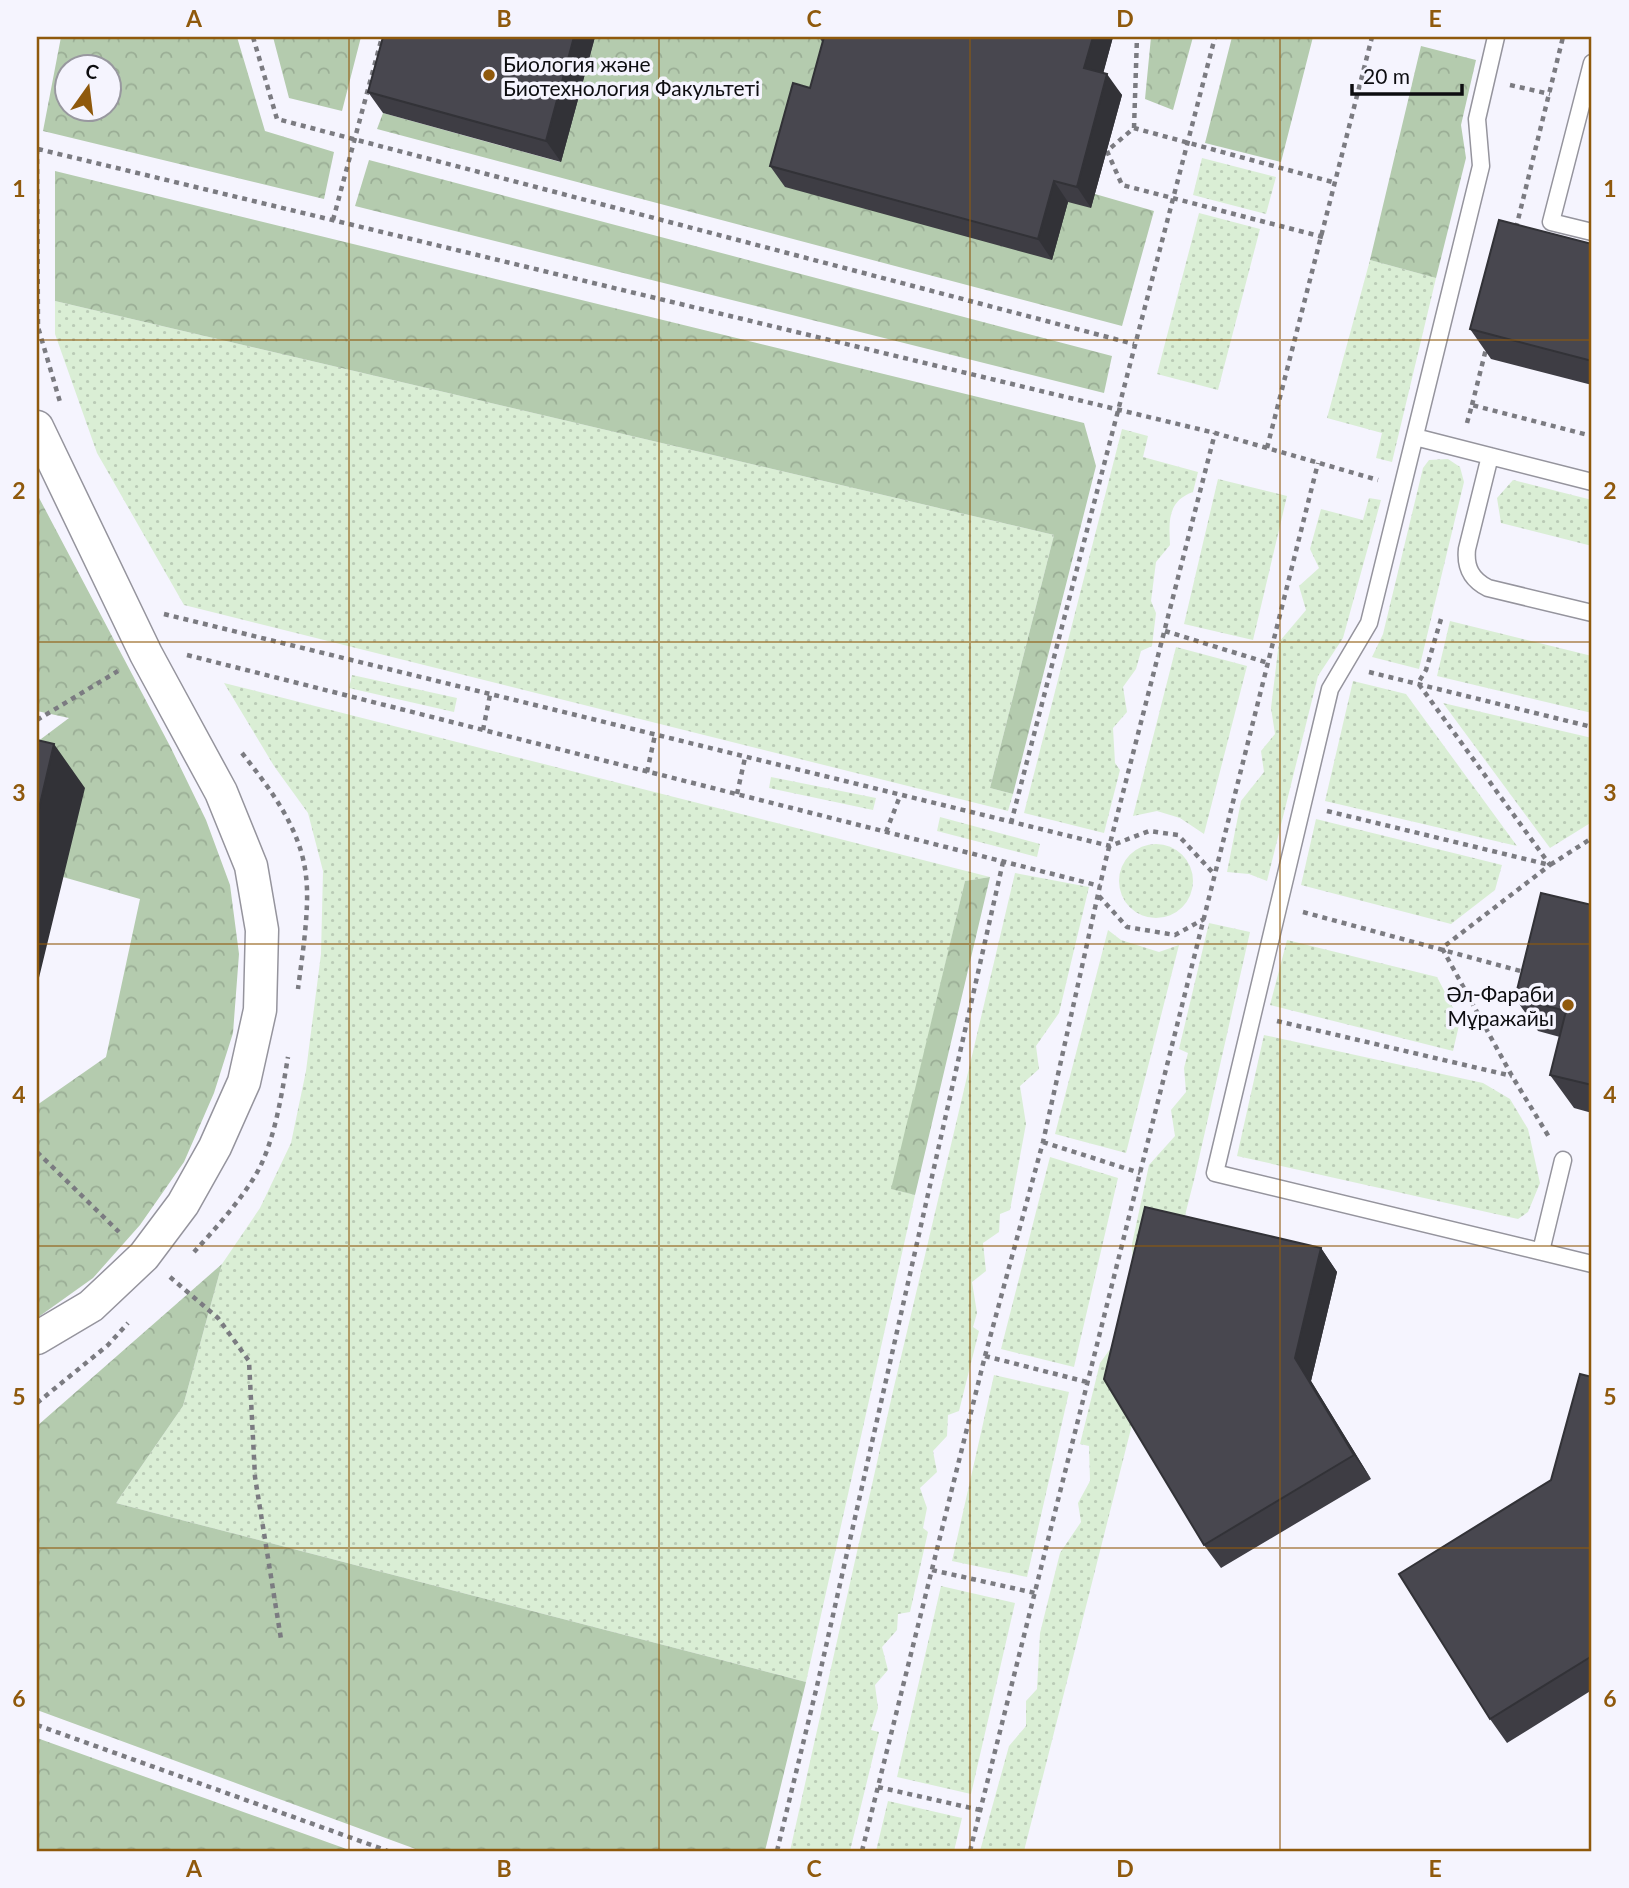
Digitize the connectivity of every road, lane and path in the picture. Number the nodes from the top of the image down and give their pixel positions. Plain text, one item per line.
1 (253, 37) edge
2 (382, 37) edge
3 (1137, 37) edge
4 (1215, 37) edge
5 (1372, 37) edge
6 (1496, 37) edge
7 (1563, 37) edge
8 (1592, 63) edge
9 (1485, 80) junction
10 (1549, 94) junction
11 (1134, 128) junction
12 (354, 139) junction
13 (1188, 143) junction
14 (37, 148) edge
15 (1336, 183) junction
16 (1173, 199) junction
17 (333, 220) junction
18 (1515, 229) edge
19 (1592, 232) edge
20 (1322, 237) junction
21 (1489, 337) edge
22 (1135, 344) junction
23 (1472, 405) junction
24 (63, 410) dead end
25 (1117, 410) junction
26 (37, 428) edge
27 (1215, 433) junction
28 (1415, 436) junction
29 (1592, 436) edge
30 (1267, 448) junction
31 (1460, 448) junction
32 (1490, 456) junction
33 (1318, 463) junction
34 (1592, 482) edge
35 (1403, 487) junction
36 (153, 611) dead end
37 (1592, 613) edge
38 (1441, 619) dead end
39 (1165, 631) junction
40 (146, 654) junction
41 (186, 654) dead end
42 (1269, 663) junction
43 (1343, 666) junction
44 (1418, 683) junction
45 (490, 695) junction
46 (37, 720) edge
47 (1592, 727) edge
48 (483, 730) junction
49 (655, 734) junction
50 (745, 758) junction
51 (647, 772) junction
52 (737, 794) junction
53 (900, 796) junction
54 (1302, 805) junction
55 (1011, 823) junction
56 (886, 832) junction
57 (1592, 838) edge
58 (1110, 846) junction
59 (1003, 862) junction
60 (1550, 865) junction
61 (1215, 875) junction
62 (1100, 886) junction
63 (1098, 895) junction
64 (1278, 905) junction
65 (1204, 919) junction
66 (1442, 948) junction
67 (1527, 972) edge
68 (1252, 1015) junction
69 (1512, 1076) junction
70 (1043, 1142) junction
71 (37, 1152) edge
72 (1563, 1160) joint
73 (1140, 1172) junction
74 (1541, 1251) junction
75 (144, 1256) junction
76 (1592, 1265) edge
77 (37, 1339) edge
78 (985, 1356) junction
79 (1087, 1382) junction
80 (932, 1570) junction
81 (1035, 1593) junction
82 (281, 1639) dead end
83 (37, 1725) edge
84 (878, 1787) junction
85 (980, 1810) junction
86 (388, 1851) edge
87 (777, 1851) edge
88 (863, 1851) edge
89 (970, 1851) edge

1 - 12 path
2 - 12 path
3 - 11 path
4 - 13 path
5 - 15 path
6 - 9 lane
7 - 10 path
8 - 19 lane
9 - 10 path
9 - 28 lane
10 - 18 path
11 - 13 path
11 - 16 path
12 - 17 path
12 - 22 path
13 - 15 path
13 - 16 path
14 - 17 path
14 - 24 path
15 - 20 path
16 - 20 path
16 - 22 path
17 - 25 path
20 - 30 path
21 - 23 path
22 - 25 path
23 - 29 path
23 - 31 path
25 - 27 path
25 - 55 path
26 - 40 street
27 - 30 path
27 - 39 path
28 - 31 lane
28 - 35 lane
30 - 33 path
31 - 32 lane
32 - 34 lane
32 - 37 lane
33 - 35 path
33 - 42 path
35 - 43 lane
36 - 45 path
38 - 44 path
39 - 42 path
39 - 58 path
40 - 46 path
40 - 75 street
41 - 48 path
42 - 61 path
43 - 44 path
43 - 54 lane
44 - 47 path
44 - 60 path
45 - 48 path
45 - 49 path
48 - 51 path
49 - 50 path
49 - 51 path
50 - 52 path
50 - 53 path
51 - 52 path
52 - 56 path
53 - 55 path
53 - 56 path
54 - 60 path
54 - 64 lane
55 - 58 path
56 - 59 path
57 - 60 path
58 - 61 path
58 - 62 path
59 - 62 path
59 - 87 path
60 - 66 path
61 - 65 path
62 - 63 path
63 - 65 path
63 - 70 path
64 - 66 path
64 - 68 lane
65 - 73 path
66 - 67 path
66 - 69 path
68 - 69 path
68 - 74 lane
69 - 72 path
70 - 73 path
70 - 78 path
71 - 75 path
72 - 74 lane
73 - 79 path
74 - 76 lane
75 - 77 street
75 - 82 path
78 - 79 path
78 - 80 path
79 - 81 path
80 - 81 path
80 - 84 path
81 - 85 path
83 - 86 path
84 - 85 path
84 - 88 path
85 - 89 path

